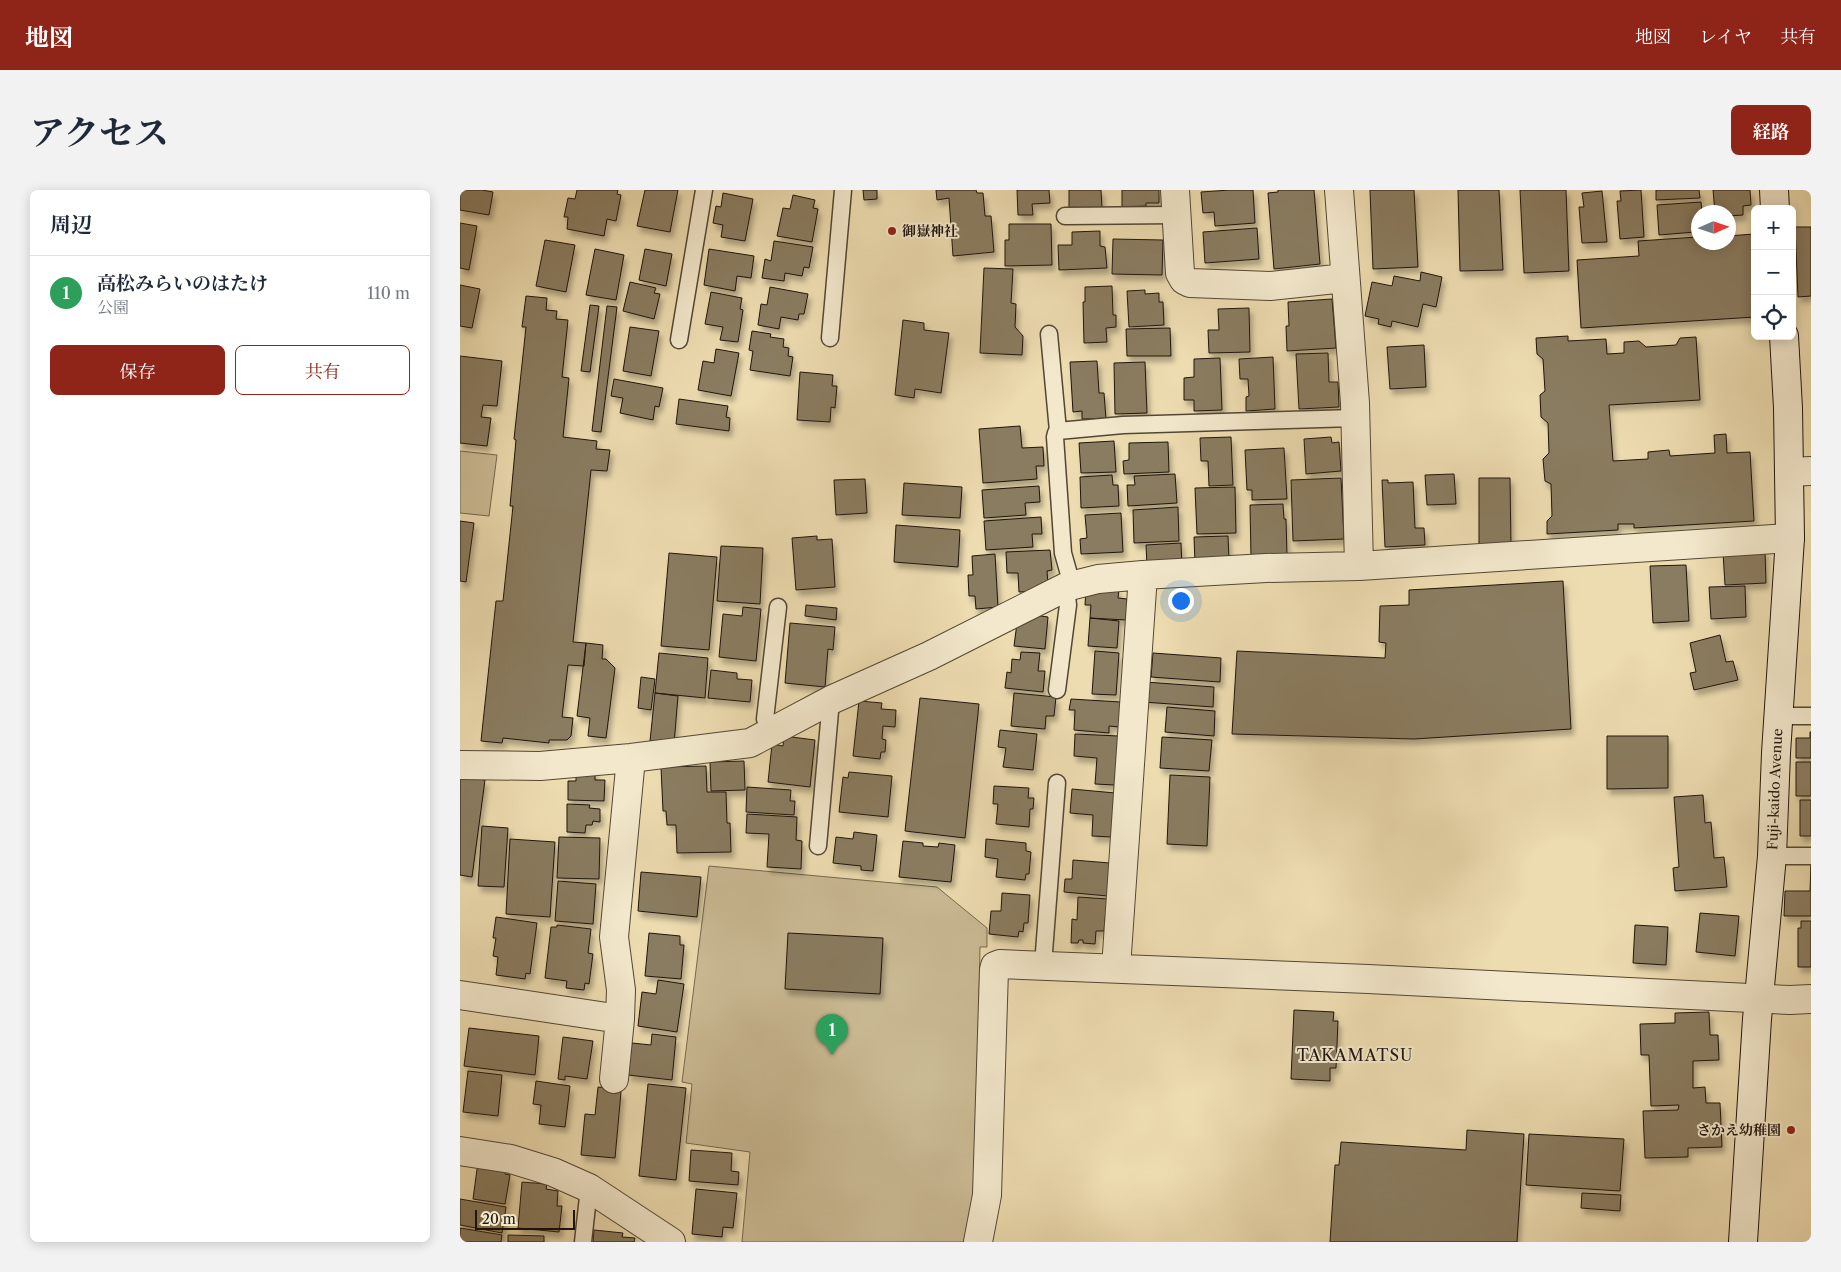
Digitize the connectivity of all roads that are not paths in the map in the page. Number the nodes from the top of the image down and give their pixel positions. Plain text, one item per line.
1 (704, 190) edge
2 (844, 190) edge
3 (1339, 190) edge
4 (1774, 190) edge
5 (1176, 202) edge
6 (1775, 205) edge
7 (1065, 216) dead end
8 (1345, 278) junction
9 (1049, 334) dead end
10 (830, 338) dead end
11 (679, 340) dead end
12 (1784, 340) edge
13 (1355, 418) junction
14 (1058, 431) junction
15 (1800, 472) edge
16 (1790, 538) junction
17 (1359, 566) junction
18 (1143, 575) junction
19 (1069, 586) junction
20 (778, 607) dead end
21 (1057, 690) dead end
22 (831, 700) junction
23 (1779, 716) junction
24 (1811, 716) edge
25 (771, 732) junction
26 (631, 758) junction
27 (460, 765) edge
28 (1056, 783) dead end
29 (818, 846) dead end
30 (1772, 856) junction
31 (1811, 856) edge
32 (1043, 965) junction
33 (1116, 968) junction
34 (460, 995) edge
35 (1758, 998) junction
36 (1811, 999) edge
37 (620, 1019) junction
38 (614, 1079) dead end
39 (460, 1151) edge
40 (589, 1188) junction
41 (583, 1242) edge
42 (671, 1242) edge
43 (978, 1242) edge
44 (1743, 1242) edge

1 - 11 lane
2 - 10 lane
3 - 8 street
4 - 6 street
5 - 7 lane
5 - 8 street
8 - 13 street
9 - 14 lane
12 - 15 street, Fuji-kaido Avenue
13 - 14 lane
13 - 17 street
14 - 19 lane
15 - 16 street, Fuji-kaido Avenue
16 - 17 street
16 - 23 street, Fuji-kaido Avenue
17 - 18 street
18 - 19 street
18 - 33 street
19 - 21 lane
19 - 22 street
20 - 25 lane
22 - 25 street
22 - 29 lane
23 - 24 lane
23 - 30 street, Fuji-kaido Avenue
25 - 26 street
26 - 27 street
26 - 37 street
28 - 32 lane
30 - 31 lane
30 - 35 street, Fuji-kaido Avenue
32 - 33 street
32 - 43 street
33 - 35 street
34 - 37 street
35 - 36 street
35 - 44 street, Fuji-kaido Avenue
37 - 38 street
39 - 40 street
40 - 41 lane
40 - 42 street

